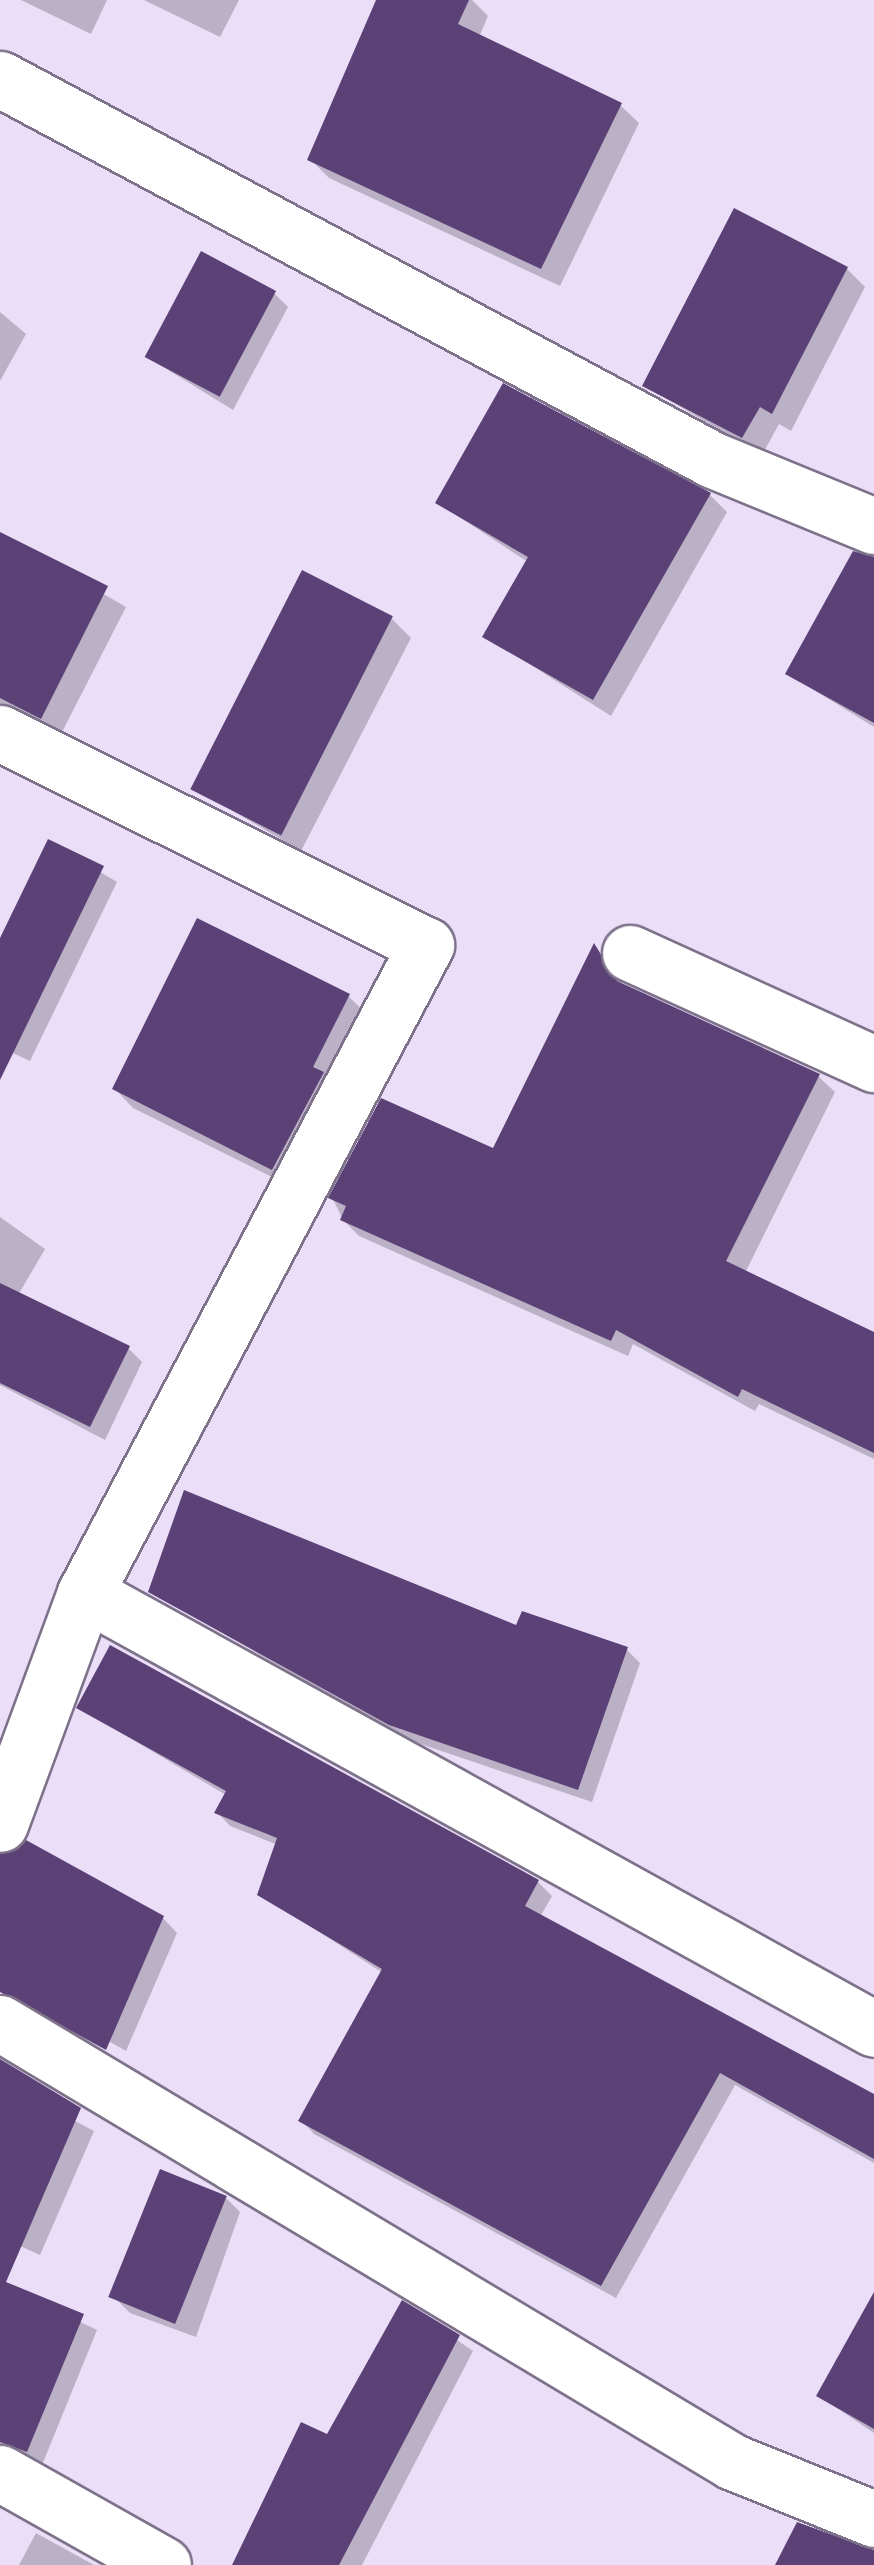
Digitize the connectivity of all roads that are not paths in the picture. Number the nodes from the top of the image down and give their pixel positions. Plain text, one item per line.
1 (0, 79) edge
2 (863, 521) edge
3 (0, 733) edge
4 (630, 953) dead end
5 (874, 1064) edge
6 (85, 1593) junction
7 (0, 1824) edge
8 (0, 2023) edge
9 (874, 2029) edge
10 (0, 2472) edge
11 (874, 2519) edge
12 (163, 2565) edge

1 - 2 street
3 - 6 street
4 - 5 street
6 - 7 street
6 - 9 street
8 - 11 street
10 - 12 street

